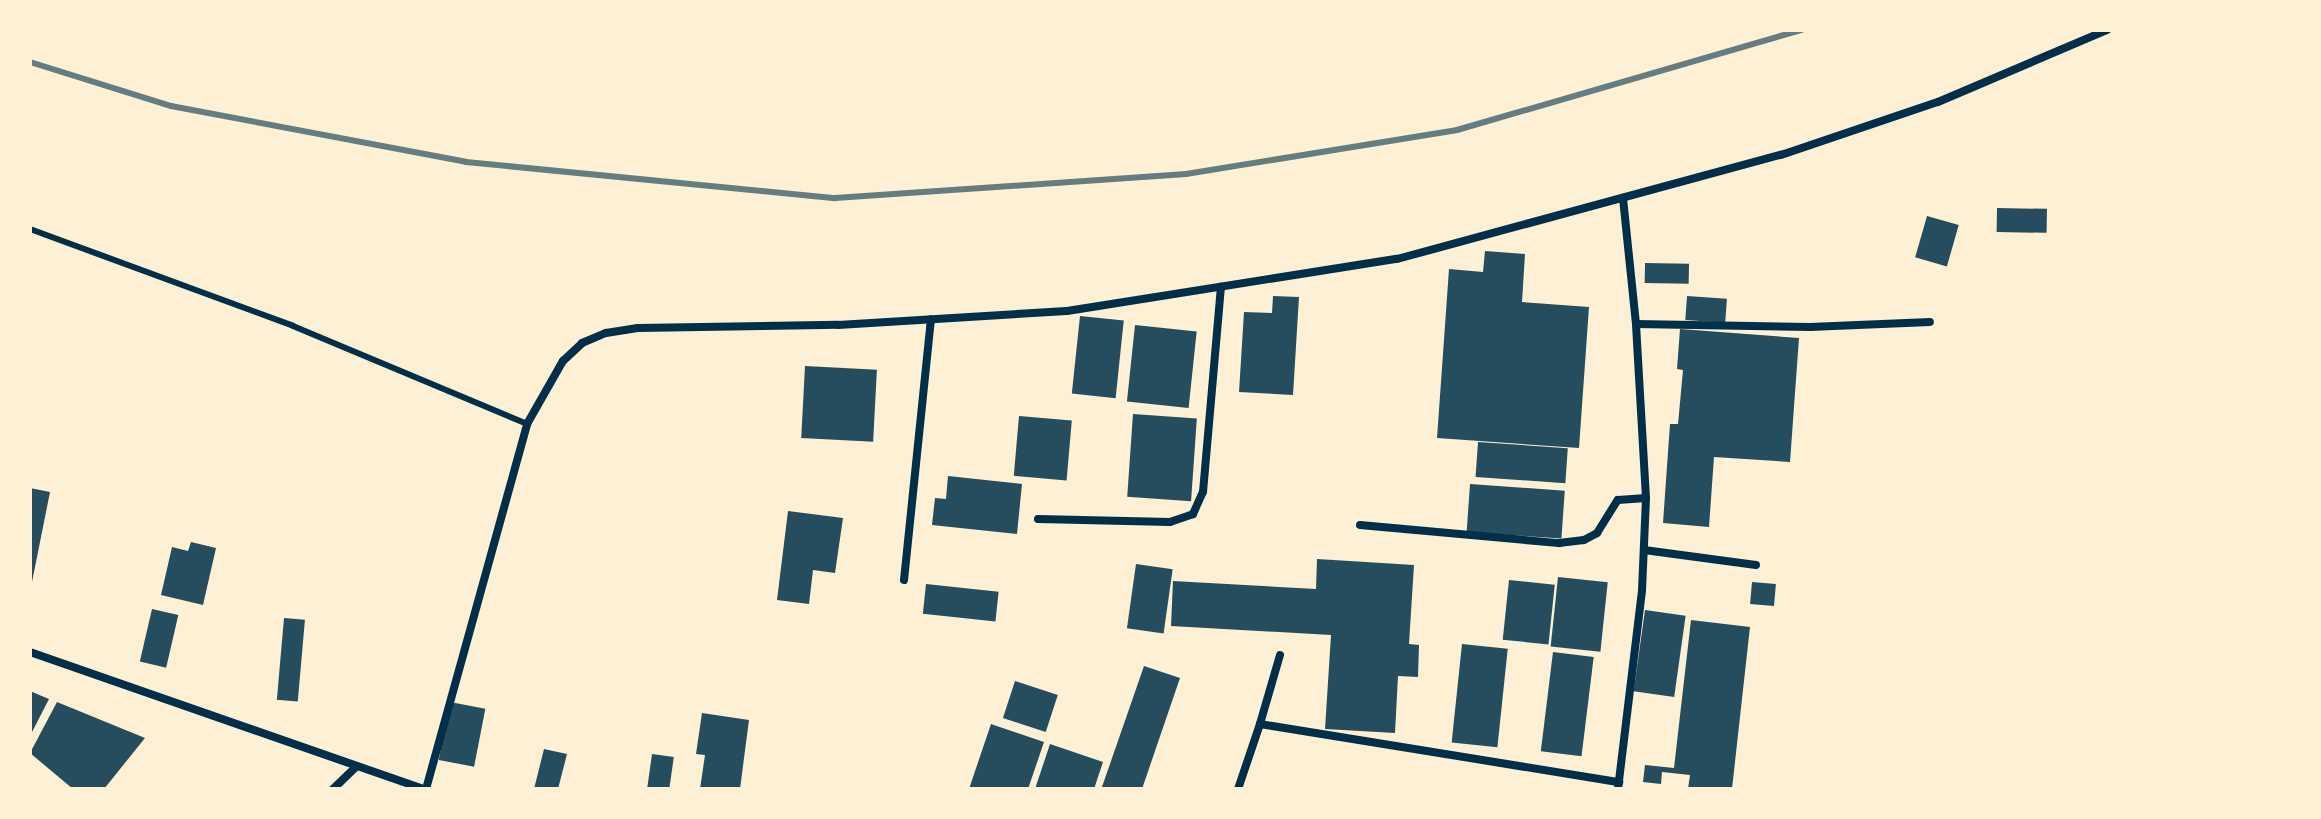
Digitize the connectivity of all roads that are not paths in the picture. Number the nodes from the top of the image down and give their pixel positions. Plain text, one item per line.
1 (2107, 30) edge
2 (1623, 198) junction
3 (30, 229) edge
4 (1221, 287) junction
5 (931, 319) junction
6 (1930, 322) dead end
7 (1636, 324) junction
8 (527, 424) junction
9 (1646, 498) junction
10 (1038, 519) dead end
11 (1360, 525) dead end
12 (1644, 550) junction
13 (1756, 565) dead end
14 (904, 580) dead end
15 (30, 652) edge
16 (1280, 655) dead end
17 (1260, 724) junction
18 (356, 767) junction
19 (1618, 785) edge
20 (333, 789) edge
21 (424, 789) edge
22 (1238, 789) edge

1 - 2 street
2 - 4 street
2 - 7 street
3 - 8 lane
4 - 5 street
4 - 10 street
5 - 8 street
5 - 14 street
6 - 7 street
7 - 9 street
8 - 21 street
9 - 11 street
9 - 12 street
12 - 13 street
12 - 19 street
15 - 18 street
16 - 17 street
17 - 19 street
17 - 22 street
18 - 20 street
18 - 21 street

